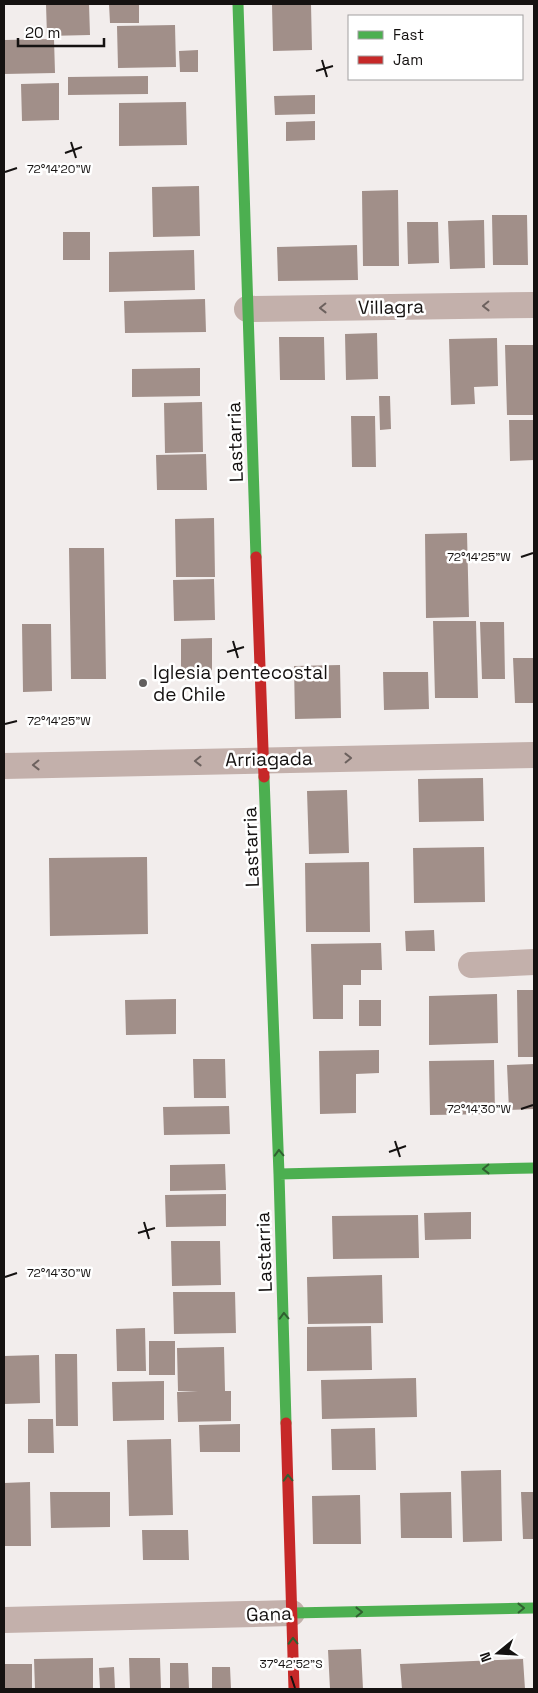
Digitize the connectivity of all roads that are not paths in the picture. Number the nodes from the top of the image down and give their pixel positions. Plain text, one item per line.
1 (238, 4) edge
2 (534, 305) edge
3 (247, 309) junction
4 (534, 755) edge
5 (265, 760) junction
6 (4, 766) edge
7 (534, 770) edge
8 (534, 962) edge
9 (471, 965) dead end
10 (534, 1168) edge
11 (279, 1174) junction
12 (534, 1608) edge
13 (292, 1613) junction
14 (4, 1620) edge
15 (294, 1689) edge

1 - 3 main road, Lastarria
2 -> 3 street, Villagra
3 - 5 main road, Lastarria
5 -> 4 street, Arriagada
4 - 7 street
5 -> 6 street, Arriagada
11 -> 5 main road, Lastarria
8 - 9 street
10 -> 11 main road
13 -> 11 main road, Lastarria
13 -> 12 main road, Gana
13 - 14 street, Gana
15 -> 13 main road, Lastarria

